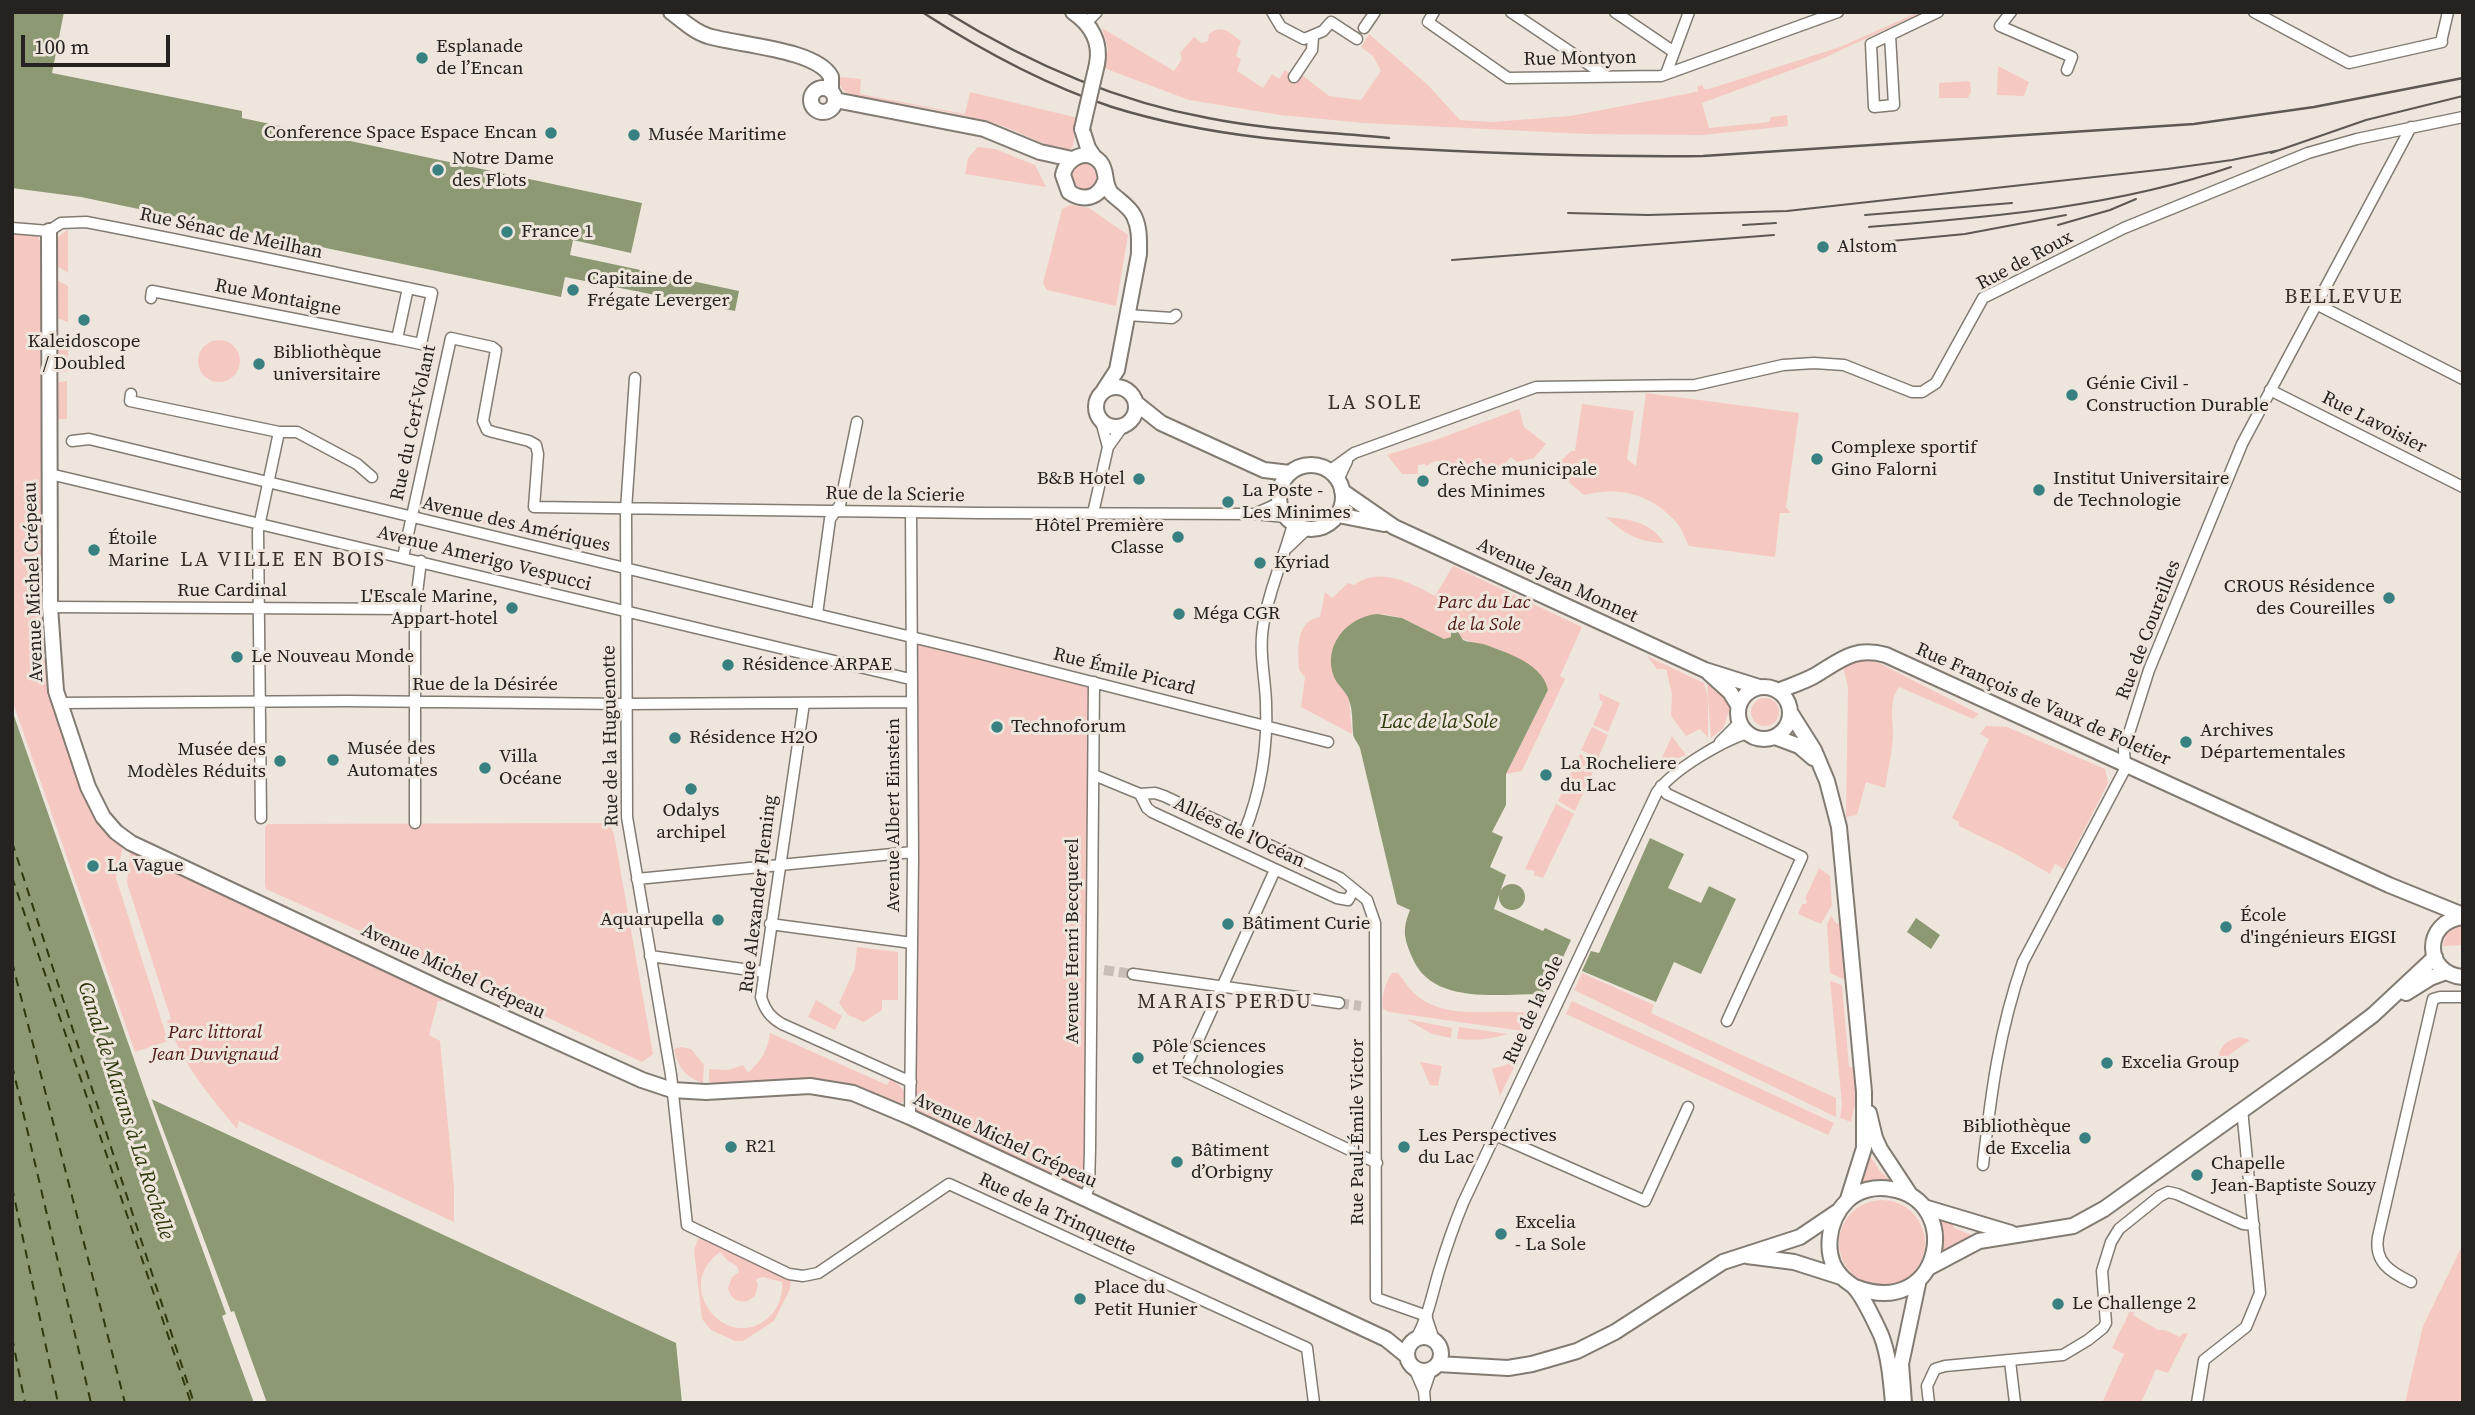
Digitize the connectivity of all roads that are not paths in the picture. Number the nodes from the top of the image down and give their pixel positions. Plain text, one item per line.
1 (671, 12) edge
2 (1073, 12) edge
3 (1272, 12) edge
4 (1375, 12) edge
5 (1434, 12) edge
6 (1511, 12) edge
7 (1615, 12) edge
8 (1689, 12) edge
9 (1838, 12) edge
10 (1938, 12) edge
11 (2011, 12) edge
12 (2254, 12) edge
13 (2448, 12) edge
14 (1092, 17) edge
15 (1364, 28) dead end
16 (1890, 35) junction
17 (1313, 37) junction
18 (1357, 39) dead end
19 (1672, 57) junction
20 (1589, 65) junction
21 (1681, 69) junction
22 (2067, 70) dead end
23 (1666, 74) junction
24 (1582, 76) junction
25 (1606, 76) junction
26 (1294, 77) dead end
27 (2463, 117) edge
28 (2411, 127) junction
29 (1082, 129) junction
30 (1040, 152) junction
31 (1094, 157) junction
32 (1074, 158) junction
33 (1063, 176) junction
34 (1105, 181) junction
35 (1092, 197) junction
36 (12, 228) edge
37 (49, 231) junction
38 (1138, 231) junction
39 (408, 288) junction
40 (152, 295) dead end
41 (2316, 304) junction
42 (1127, 314) junction
43 (1176, 315) dead end
44 (451, 338) joint
45 (397, 339) junction
46 (1121, 353) junction
47 (635, 378) dead end
48 (2463, 379) edge
49 (1104, 390) junction
50 (2270, 390) junction
51 (131, 394) dead end
52 (1133, 398) junction
53 (1101, 421) junction
54 (858, 422) dead end
55 (1127, 423) junction
56 (1161, 423) junction
57 (279, 432) junction
58 (72, 442) dead end
59 (1108, 447) junction
60 (1264, 470) junction
61 (1290, 473) junction
62 (50, 474) junction
63 (372, 477) dead end
64 (1336, 481) junction
65 (268, 482) junction
66 (2463, 487) edge
67 (1280, 496) junction
68 (626, 510) junction
69 (836, 511) junction
70 (911, 512) junction
71 (1093, 513) junction
72 (1255, 513) junction
73 (1338, 515) junction
74 (411, 517) junction
75 (259, 522) junction
76 (1295, 523) junction
77 (1394, 527) junction
78 (403, 557) junction
79 (421, 561) junction
80 (626, 569) junction
81 (50, 607) junction
82 (259, 609) junction
83 (415, 609) junction
84 (627, 611) junction
85 (817, 614) junction
86 (911, 636) junction
87 (1705, 670) junction
88 (1812, 677) junction
89 (910, 679) junction
90 (1094, 682) junction
91 (1759, 687) junction
92 (1778, 691) junction
93 (59, 702) junction
94 (260, 702) junction
95 (415, 702) junction
96 (911, 702) junction
97 (804, 703) junction
98 (626, 704) junction
99 (1738, 705) junction
100 (1790, 710) junction
101 (1267, 726) junction
102 (1743, 728) junction
103 (1775, 737) junction
104 (1328, 742) dead end
105 (2125, 764) junction
106 (1823, 771) junction
107 (1094, 775) junction
108 (1661, 786) junction
109 (1140, 794) junction
110 (261, 818) dead end
111 (415, 823) dead end
112 (1244, 833) junction
113 (913, 852) junction
114 (778, 866) junction
115 (1275, 870) junction
116 (637, 879) junction
117 (1352, 894) junction
118 (2409, 894) junction
119 (2463, 916) edge
120 (770, 924) junction
121 (2435, 937) junction
122 (912, 943) junction
123 (650, 956) junction
124 (2435, 957) junction
125 (764, 972) junction
126 (2446, 972) junction
127 (1133, 974) tunnel mouth
128 (2463, 976) edge
129 (1223, 987) junction
130 (2463, 997) edge
131 (1339, 1003) tunnel mouth
132 (2373, 1015) junction
133 (1727, 1021) dead end
134 (911, 1082) junction
135 (672, 1090) junction
136 (1864, 1092) junction
137 (1688, 1107) dead end
138 (2242, 1109) junction
139 (910, 1117) junction
140 (1495, 1135) junction
141 (1377, 1163) junction
142 (1983, 1165) dead end
143 (1911, 1196) junction
144 (1084, 1199) junction
145 (1849, 1199) junction
146 (1924, 1207) junction
147 (1838, 1211) junction
148 (2254, 1226) junction
149 (2016, 1234) junction
150 (1742, 1255) junction
151 (1924, 1274) junction
152 (1841, 1277) junction
153 (2411, 1282) dead end
154 (1855, 1287) junction
155 (1427, 1317) junction
156 (1386, 1339) junction
157 (1414, 1340) junction
158 (1436, 1356) junction
159 (2010, 1361) junction
160 (1411, 1362) junction
161 (1424, 1391) junction
162 (1314, 1403) edge
163 (1425, 1403) edge
164 (1893, 1403) edge
165 (1904, 1403) edge
166 (1929, 1403) edge
167 (2015, 1403) edge
168 (2197, 1403) edge

1 - 30 street
2 - 14 street
3 - 17 street
4 - 15 street
5 - 24 street, Rue Montyon
6 - 20 street
7 - 19 street
8 - 19 street
9 - 21 street, Rue Montyon
10 - 16 street
11 - 22 street
12 - 13 street
14 - 29 street, bridge
16 - 16 street
17 - 18 street
17 - 26 street
19 - 21 street
19 - 23 street
20 - 24 street
20 - 25 street
21 - 23 street, Rue Montyon
23 - 25 street, Rue Montyon
24 - 25 street, Rue Montyon
27 - 28 street, Rue de Roux
28 - 41 street, Rue de Coureilles
28 - 64 street, Rue de Roux
29 - 31 street
29 - 32 street
30 - 32 street
30 - 33 street
31 - 32 street
31 - 34 street
32 - 33 street
33 - 35 street
34 - 35 street
34 - 38 street
35 - 38 street
36 - 37 street
37 - 39 street, Rue Sénac de Meilhan
37 - 62 street, Avenue Michel Crépeau
38 - 42 street
39 - 45 street
39 - 45 street, Rue Sénac de Meilhan
40 - 45 street, Rue Montaigne
41 - 48 street
41 - 50 street, Rue de Coureilles
42 - 43 street
42 - 46 street
44 - 68 street, Rue de la Scierie
44 - 74 street, Rue du Cerf-Volant
46 - 49 street
46 - 52 street
47 - 68 street, Rue de la Huguenotte
49 - 52 street
49 - 53 street
50 - 66 street, Rue Lavoisier
50 - 105 street, Rue de Coureilles
51 - 57 street
52 - 55 street
52 - 56 street
53 - 55 street
53 - 59 street
54 - 69 street
55 - 56 street
55 - 59 street
56 - 60 street
57 - 63 street
57 - 65 street
58 - 65 street, Avenue des Amériques
59 - 71 street
60 - 61 street
60 - 67 street
61 - 64 street
61 - 67 street
62 - 75 street, Avenue Amerigo Vespucci
62 - 81 street, Avenue Michel Crépeau
64 - 73 street
64 - 77 street, Avenue Jean Monnet
65 - 74 street, Avenue des Amériques
65 - 75 street
67 - 72 street, Rue de la Scierie
67 - 76 street
68 - 69 street, Rue de la Scierie
68 - 80 street, Rue de la Huguenotte
69 - 70 street, Rue de la Scierie
69 - 85 street
70 - 71 street, Rue de la Scierie
70 - 86 street, Avenue Albert Einstein
71 - 72 street, Rue de la Scierie
72 - 76 street, Rue de la Scierie
73 - 76 street
73 - 77 street, Avenue Jean Monnet
74 - 78 street, Rue du Cerf-Volant
74 - 80 street, Avenue des Amériques
75 - 78 street, Avenue Amerigo Vespucci
75 - 82 street
76 - 101 street
77 - 87 street, Avenue Jean Monnet
78 - 79 street, Avenue Amerigo Vespucci
79 - 83 street
79 - 84 street, Avenue Amerigo Vespucci
80 - 84 street, Rue de la Huguenotte
80 - 85 street, Avenue des Amériques
81 - 82 street, Rue Cardinal
81 - 93 street, Avenue Michel Crépeau
82 - 83 street, Rue Cardinal
82 - 94 street
83 - 95 street
84 - 89 street, Avenue Amerigo Vespucci
84 - 98 street, Rue de la Huguenotte
85 - 86 street, Avenue des Amériques
86 - 89 street, Avenue Albert Einstein
86 - 90 street, Rue Émile Picard
87 - 91 street, Avenue Jean Monnet
87 - 99 street, Avenue Jean Monnet
88 - 92 street
88 - 100 street
88 - 105 street, Rue François de Vaux de Foletier
89 - 96 street, Avenue Albert Einstein
90 - 101 street, Rue Émile Picard
90 - 107 street, Avenue Henri Becquerel
91 - 92 street
91 - 99 street
92 - 100 street
93 - 94 street, Rue de la Désirée
93 - 135 street, Avenue Michel Crépeau
94 - 95 street, Rue de la Désirée
94 - 110 street
95 - 98 street, Rue de la Désirée
95 - 111 street
96 - 97 street, Rue de la Désirée
96 - 113 street, Avenue Albert Einstein
97 - 98 street, Rue de la Désirée
97 - 114 street, Rue Alexander Fleming
98 - 116 street, Rue de la Huguenotte
99 - 102 street
100 - 103 street
100 - 106 street
101 - 104 street, Rue Émile Picard
101 - 112 street
102 - 103 street
102 - 108 street, Rue de la Sole
103 - 106 street
105 - 118 street, Rue François de Vaux de Foletier
105 - 142 street, Rue de Coureilles
106 - 136 street
107 - 109 street
107 - 144 street, Avenue Henri Becquerel
108 - 133 street
108 - 140 street, Rue de la Sole
109 - 112 street, Allées de l'Océan
109 - 115 street, Allées de l'Océan
112 - 117 street, Allées de l'Océan
113 - 114 street
113 - 122 street, Avenue Albert Einstein
114 - 116 street
114 - 120 street, Rue Alexander Fleming
115 - 117 street, Allées de l'Océan
115 - 129 street
116 - 123 street, Rue de la Huguenotte
117 - 141 street, Rue Paul-Émile Victor
118 - 119 street, Rue François de Vaux de Foletier
118 - 121 street
119 - 121 street
120 - 122 street
120 - 125 street, Rue Alexander Fleming
121 - 124 street
122 - 134 street, Avenue Albert Einstein
123 - 125 street
123 - 135 street, Rue de la Huguenotte
124 - 126 street
124 - 132 street
125 - 134 street, Rue Alexander Fleming
126 - 128 street
126 - 132 street
127 - 129 street
129 - 131 street
129 - 141 street
130 - 153 street
132 - 138 street
134 - 139 street, Avenue Albert Einstein
135 - 139 street, Avenue Michel Crépeau
135 - 162 street, Rue de la Trinquette
136 - 143 street
136 - 145 street
137 - 140 street
138 - 148 street
138 - 149 street
139 - 144 street, Avenue Michel Crépeau
140 - 155 street, Rue de la Sole
141 - 155 street, Rue Paul-Émile Victor
143 - 145 street
143 - 146 street
144 - 156 street, Avenue Michel Crépeau
145 - 147 street
146 - 149 street
146 - 151 street
147 - 150 street, Avenue Michel Crépeau
147 - 152 street
148 - 159 street
148 - 168 street
149 - 151 street
150 - 152 street
150 - 158 street, Avenue Michel Crépeau
151 - 154 street
151 - 165 street
152 - 154 street
154 - 164 street
155 - 157 street, Rue de la Sole
155 - 158 street
156 - 157 street, Avenue Michel Crépeau
156 - 160 street, Avenue Michel Crépeau
157 - 158 street, Avenue Michel Crépeau
157 - 160 street
158 - 160 street, Avenue Michel Crépeau
158 - 161 street
159 - 166 street
159 - 167 street
160 - 161 street
161 - 163 street

